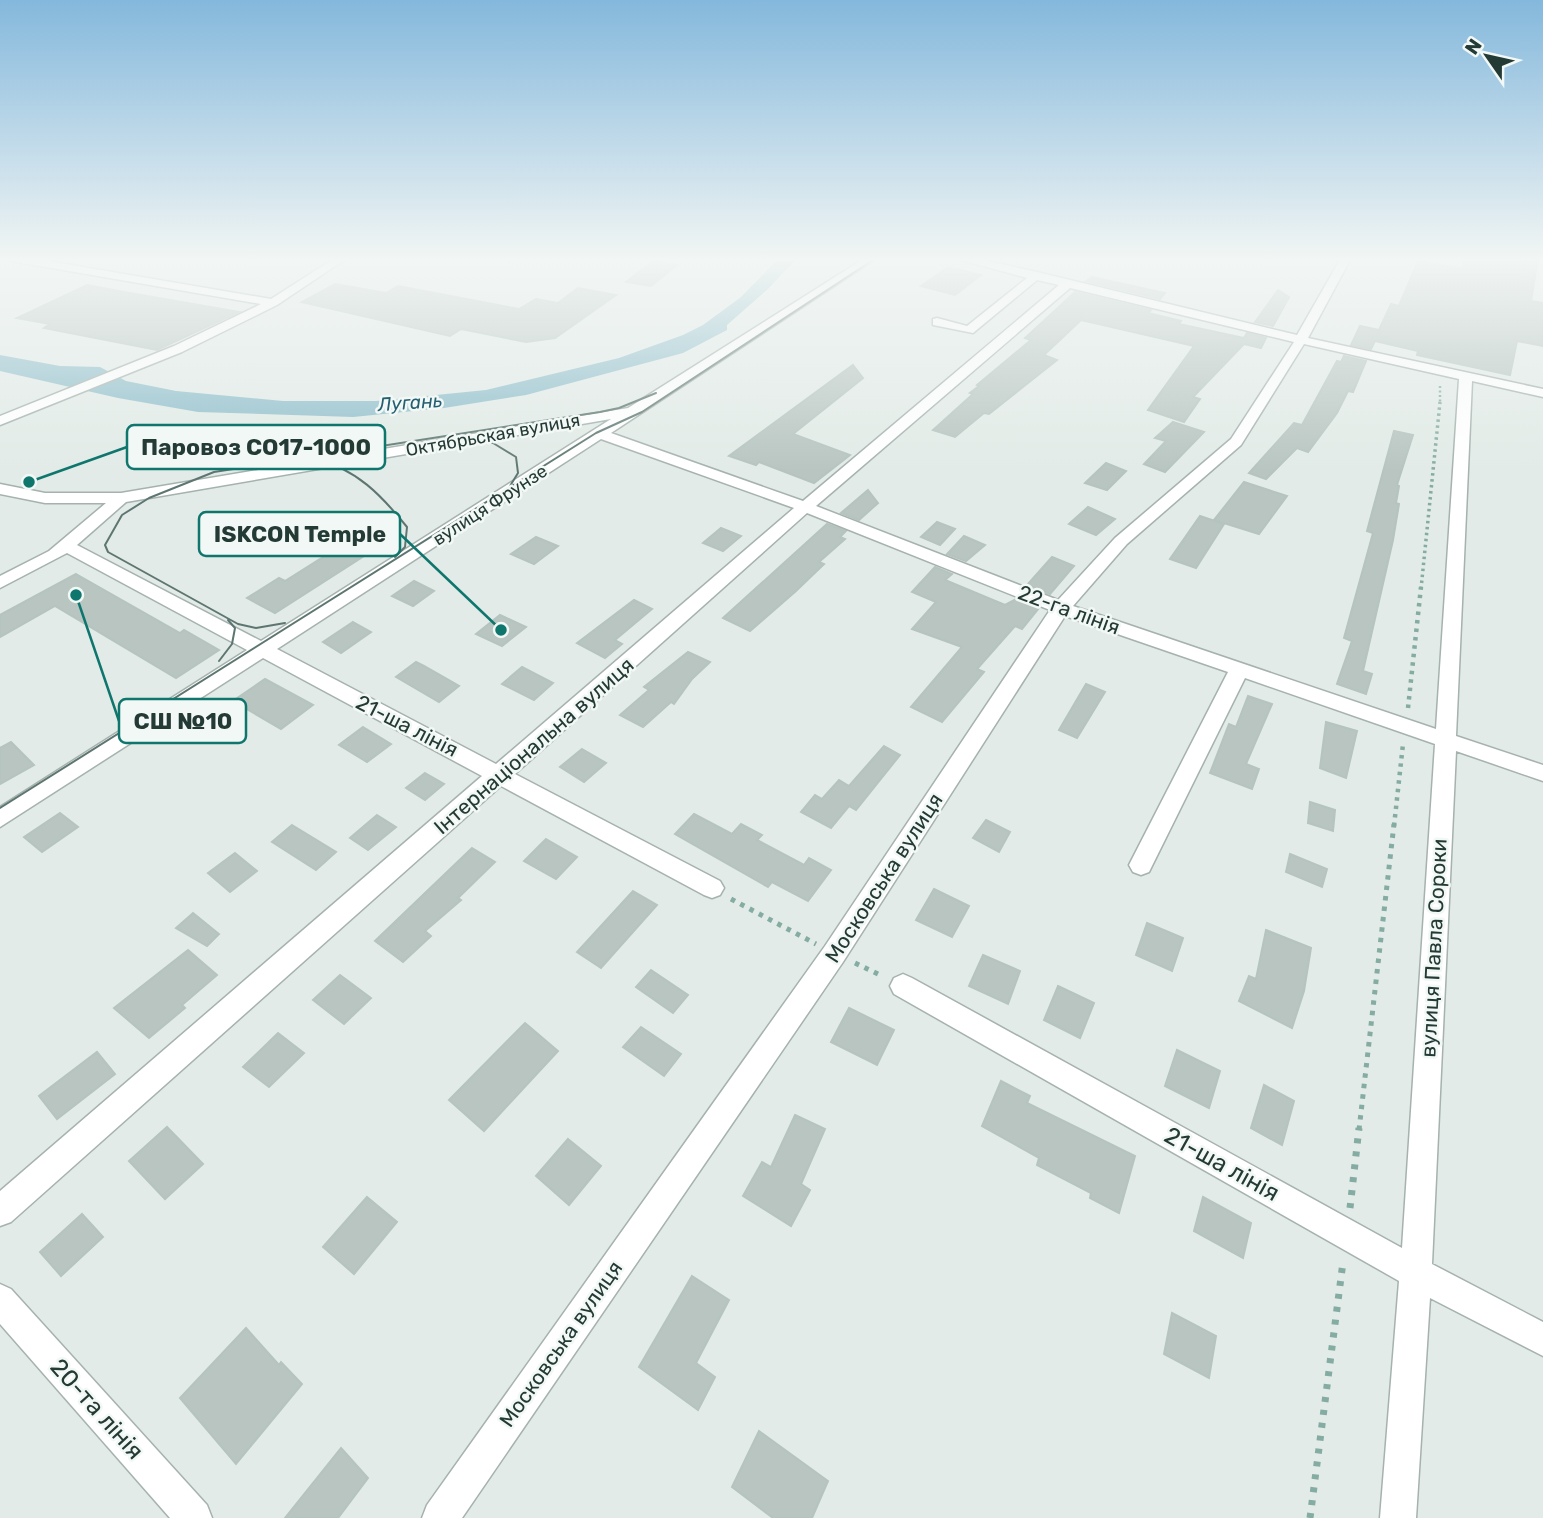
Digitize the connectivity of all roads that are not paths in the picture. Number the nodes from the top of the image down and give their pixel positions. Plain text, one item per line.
1 (220, 329) edge
2 (763, 329) edge
3 (1015, 329) edge
4 (1256, 329) edge
5 (1307, 329) edge
6 (1301, 340) junction
7 (1466, 377) junction
8 (1543, 393) edge
9 (638, 410) junction
10 (0, 421) edge
11 (601, 434) junction
12 (0, 489) edge
13 (121, 498) junction
14 (805, 507) junction
15 (66, 546) junction
16 (0, 583) edge
17 (1060, 608) junction
18 (261, 651) junction
19 (1239, 670) junction
20 (1444, 741) junction
21 (1543, 774) edge
22 (502, 775) junction
23 (0, 818) edge
24 (1141, 865) dead end
25 (712, 888) road end
26 (903, 986) dead end
27 (0, 1212) edge
28 (1418, 1274) junction
29 (0, 1300) edge
30 (1543, 1340) edge
31 (194, 1518) edge
32 (440, 1518) edge
33 (1398, 1518) edge

1 - 10 street
2 - 9 street, вулиця Фрунзе
3 - 14 street, Інтернаціональна вулиця
4 - 6 street
5 - 6 street, Московська вулиця
6 - 7 street
6 - 17 street, Московська вулиця
7 - 8 street
7 - 20 street, вулиця Павла Сороки
9 - 11 street, вулиця Фрунзе
9 - 13 street, Октябрьская вулиця
11 - 14 street, 22-га лінія
11 - 18 street, вулиця Фрунзе
12 - 13 street
13 - 15 street
14 - 17 street, 22-га лінія
14 - 22 street, Інтернаціональна вулиця
15 - 16 street
15 - 18 street, 21-ша лінія
17 - 19 street, 22-га лінія
17 - 32 street, Московська вулиця
18 - 22 street, 21-ша лінія
18 - 23 street, вулиця Фрунзе
19 - 20 street, 22-га лінія
19 - 24 street
20 - 21 street, 22-га лінія
20 - 28 street, вулиця Павла Сороки
22 - 25 street, 21-ша лінія
22 - 27 street, Інтернаціональна вулиця
26 - 28 street, 21-ша лінія
28 - 30 street, 21-ша лінія
28 - 33 street, вулиця Павла Сороки
29 - 31 street, 20-та лінія

